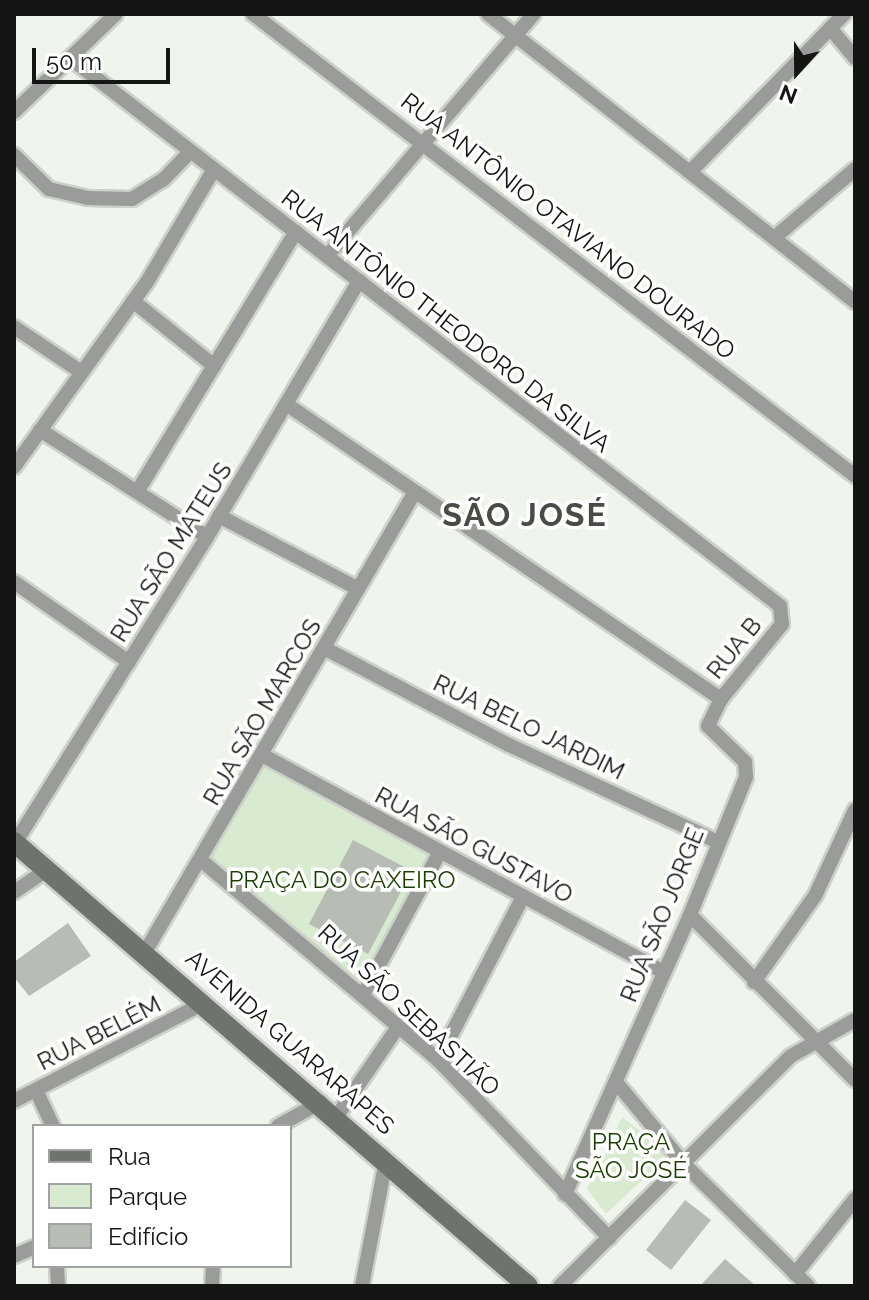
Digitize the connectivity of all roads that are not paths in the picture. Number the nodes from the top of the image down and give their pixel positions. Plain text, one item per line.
1 (116, 14) edge
2 (253, 14) edge
3 (488, 14) edge
4 (534, 14) edge
5 (844, 14) edge
6 (830, 28) junction
7 (512, 33) junction
8 (70, 58) junction
9 (855, 58) edge
10 (14, 112) edge
11 (423, 140) junction
12 (191, 151) junction
13 (14, 155) edge
14 (214, 169) junction
15 (855, 169) edge
16 (690, 172) junction
17 (296, 232) junction
18 (774, 238) junction
19 (327, 256) junction
20 (359, 281) junction
21 (133, 301) junction
22 (855, 302) edge
23 (14, 327) edge
24 (214, 366) junction
25 (80, 371) junction
26 (286, 404) junction
27 (40, 430) junction
28 (14, 467) edge
29 (855, 476) edge
30 (137, 492) junction
31 (415, 492) junction
32 (219, 516) junction
33 (207, 537) junction
34 (14, 582) edge
35 (357, 588) junction
36 (782, 624) joint
37 (324, 648) junction
38 (129, 662) junction
39 (721, 699) junction
40 (264, 756) junction
41 (855, 810) edge
42 (716, 841) junction
43 (14, 842) edge
44 (440, 852) junction
45 (202, 861) junction
46 (47, 870) junction
47 (14, 892) edge
48 (523, 897) junction
49 (690, 915) junction
50 (145, 952) junction
51 (664, 972) junction
52 (754, 982) junction
53 (364, 993) junction
54 (204, 1003) junction
55 (855, 1020) edge
56 (398, 1027) junction
57 (813, 1041) junction
58 (438, 1060) junction
59 (855, 1080) edge
60 (616, 1082) junction
61 (36, 1090) junction
62 (14, 1101) edge
63 (321, 1102) junction
64 (337, 1116) junction
65 (52, 1124) edge
66 (282, 1124) edge
67 (386, 1160) junction
68 (684, 1164) junction
69 (565, 1194) junction
70 (855, 1199) edge
71 (609, 1238) junction
72 (795, 1274) junction
73 (362, 1286) edge
74 (528, 1286) edge
75 (560, 1286) edge
76 (808, 1286) edge

1 - 8 street
2 - 11 street, RUA ANTÔNIO OTAVIANO DOURADO
3 - 7 street
4 - 7 street
5 - 6 street
6 - 9 street
6 - 16 street
7 - 11 street
7 - 16 street
8 - 10 street
8 - 12 street, RUA ANTÔNIO THEODORO DA SILVA
11 - 19 street
11 - 29 street, RUA ANTÔNIO OTAVIANO DOURADO
12 - 13 street
12 - 14 street, RUA ANTÔNIO THEODORO DA SILVA
14 - 17 street, RUA ANTÔNIO THEODORO DA SILVA
14 - 21 street
15 - 18 street
16 - 18 street
17 - 19 street, RUA ANTÔNIO THEODORO DA SILVA
17 - 24 street
18 - 22 street
19 - 20 street, RUA ANTÔNIO THEODORO DA SILVA
20 - 26 street, RUA SÃO MATEUS
20 - 36 street, RUA ANTÔNIO THEODORO DA SILVA
21 - 24 street
21 - 25 street
23 - 25 street
24 - 30 street
25 - 27 street
26 - 31 street
26 - 32 street, RUA SÃO MATEUS
27 - 28 street
27 - 30 street
30 - 33 street
31 - 35 street, RUA SÃO MARCOS
31 - 39 street
32 - 33 street, RUA SÃO MATEUS
32 - 35 street
33 - 38 street, RUA SÃO MATEUS
34 - 38 street
35 - 37 street, RUA SÃO MARCOS
36 - 39 street, RUA B
37 - 40 street, RUA SÃO MARCOS
37 - 42 street, RUA BELO JARDIM
38 - 43 street, RUA SÃO MATEUS
39 - 42 street, RUA SÃO JORGE
40 - 44 street, RUA SÃO GUSTAVO
40 - 45 street, RUA SÃO MARCOS
41 - 52 street
42 - 49 street, RUA SÃO JORGE
43 - 46 street, AVENIDA GUARARAPES
44 - 48 street, RUA SÃO GUSTAVO
44 - 53 street
45 - 50 street, RUA SÃO MARCOS
45 - 53 street, RUA SÃO SEBASTIÃO
46 - 47 street
46 - 50 street, AVENIDA GUARARAPES
48 - 51 street, RUA SÃO GUSTAVO
48 - 58 street
49 - 51 street, RUA SÃO JORGE
49 - 52 street
50 - 54 street, AVENIDA GUARARAPES
51 - 60 street, RUA SÃO JORGE
52 - 57 street
53 - 56 street, RUA SÃO SEBASTIÃO
54 - 61 street, RUA BELÉM
54 - 63 street, AVENIDA GUARARAPES
55 - 57 street
56 - 58 street, RUA SÃO SEBASTIÃO
56 - 64 street
57 - 59 street
57 - 68 street
58 - 69 street, RUA SÃO SEBASTIÃO
60 - 68 street
60 - 69 street, RUA SÃO JORGE
61 - 62 street, RUA BELÉM
61 - 65 street
63 - 64 street, AVENIDA GUARARAPES
63 - 66 street
64 - 67 street, AVENIDA GUARARAPES
67 - 73 street
67 - 74 street, AVENIDA GUARARAPES
68 - 71 street
68 - 72 street
69 - 71 street, RUA SÃO SEBASTIÃO
70 - 72 street
71 - 75 street
72 - 76 street

